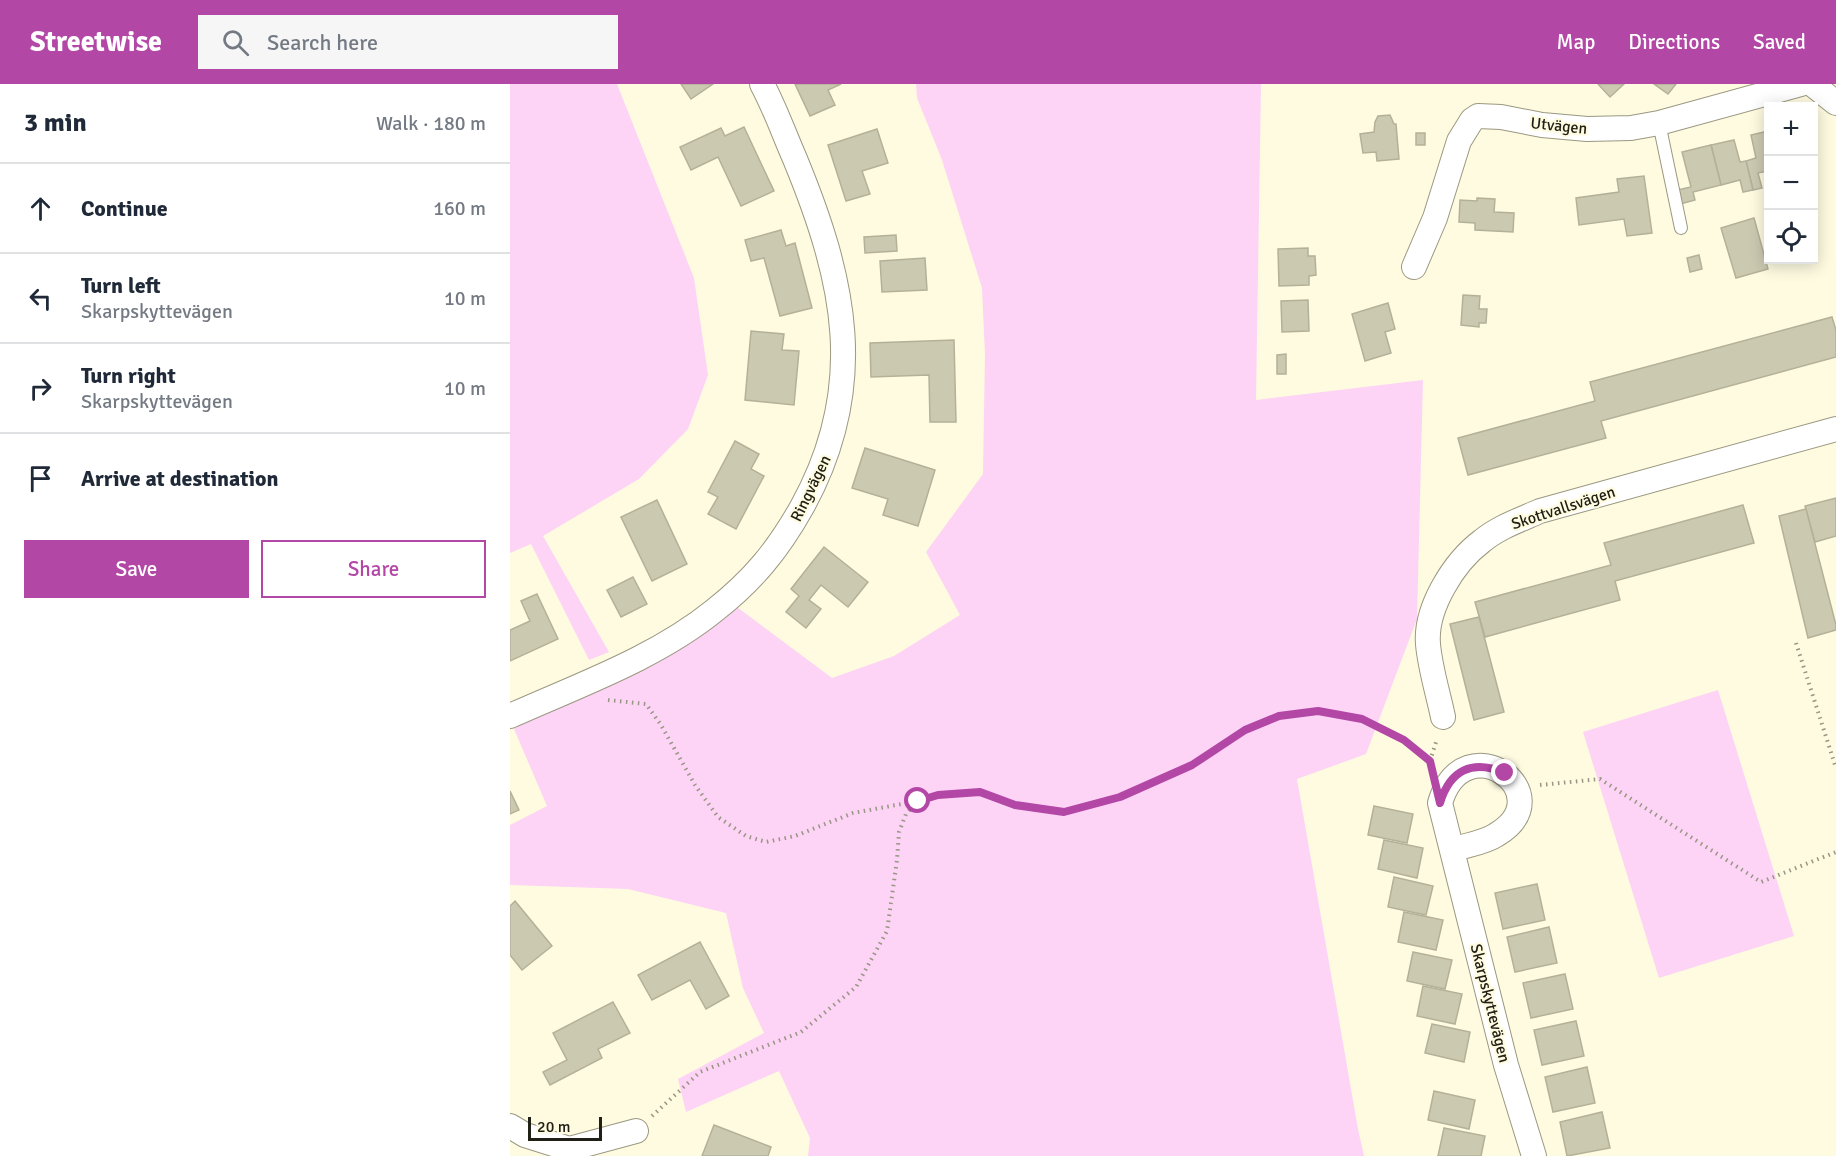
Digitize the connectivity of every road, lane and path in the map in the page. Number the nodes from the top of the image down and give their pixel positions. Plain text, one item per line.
1 (762, 84) edge
2 (1801, 84) edge
3 (1812, 84) edge
4 (1836, 103) edge
5 (1659, 123) junction
6 (1681, 228) dead end
7 (1414, 267) dead end
8 (1836, 429) edge
9 (1796, 643) dead end
10 (603, 699) dead end
11 (510, 716) edge
12 (1443, 717) dead end
13 (1836, 768) edge
14 (1518, 790) junction
15 (918, 801) junction
16 (1440, 803) junction
17 (1452, 850) junction
18 (1836, 852) edge
19 (510, 1126) edge
20 (636, 1131) joint
21 (1533, 1156) edge

1 - 11 street, Ringvägen
2 - 5 street, Utvägen
3 - 4 street
5 - 6 lane
5 - 7 street, Utvägen
8 - 12 street, Skottvallsvägen
9 - 13 path
10 - 15 path
14 - 16 street
14 - 17 street
14 - 18 path
15 - 16 path
15 - 20 path
16 - 17 street, Skarpskyttevägen
17 - 21 street, Skarpskyttevägen
19 - 20 street

